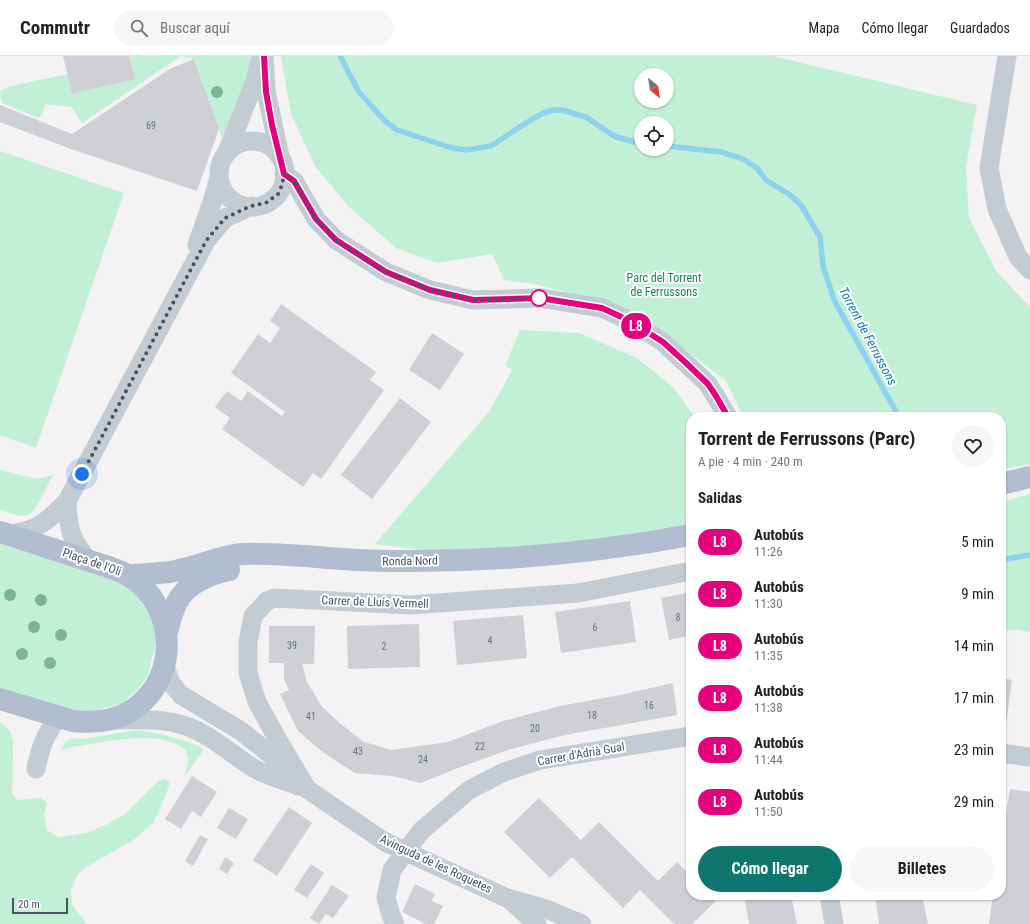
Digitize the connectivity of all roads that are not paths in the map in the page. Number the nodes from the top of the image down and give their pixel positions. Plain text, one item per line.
1 (261, 56) edge
2 (264, 56) edge
3 (1007, 56) edge
4 (227, 152) junction
5 (282, 165) junction
6 (219, 178) junction
7 (251, 206) junction
8 (1030, 270) edge
9 (186, 279) junction
10 (725, 412) edge
11 (1030, 464) edge
12 (1006, 469) edge
13 (1030, 477) edge
14 (1006, 483) edge
15 (67, 501) junction
16 (3, 533) edge
17 (686, 536) edge
18 (686, 549) edge
19 (89, 561) junction
20 (686, 572) edge
21 (130, 575) junction
22 (166, 632) junction
23 (165, 667) junction
24 (0, 699) edge
25 (58, 718) junction
26 (108, 720) junction
27 (686, 737) edge
28 (1006, 754) edge
29 (1030, 757) edge
30 (36, 769) dead end
31 (307, 789) junction
32 (406, 851) junction
33 (507, 898) junction
34 (830, 900) edge
35 (395, 924) edge
36 (537, 924) edge
37 (582, 924) edge
38 (834, 924) edge

1 - 4 street
2 - 5 street
3 - 8 street
4 - 5 street
4 - 6 street
5 - 7 street
5 - 10 street
6 - 7 street
6 - 9 street
7 - 9 street
9 - 15 street
11 - 12 main road
13 - 14 main road
15 - 16 street
15 - 19 street
16 - 19 main road, Plaça de l'Oli
17 - 21 main road, Ronda Nord
18 - 22 main road, Ronda Nord
19 - 21 main road, Plaça de l'Oli
20 - 31 street, Carrer de Lluís Vermell
21 - 22 main road, Plaça de l'Oli
22 - 23 main road, Plaça de l'Oli
23 - 26 main road, Plaça de l'Oli
23 - 31 street, Avinguda de les Roquetes
24 - 25 main road, Plaça de l'Oli
25 - 26 main road, Plaça de l'Oli
25 - 30 street
26 - 31 street, Avinguda de les Roquetes
27 - 32 street, Carrer d'Adrià Gual
28 - 29 street
31 - 32 street, Avinguda de les Roquetes
32 - 33 street, Avinguda de les Roquetes
32 - 35 street, Carrer d'Adrià Gual
33 - 36 street, Avinguda de les Roquetes
33 - 37 street, Avinguda de les Roquetes
34 - 38 street

